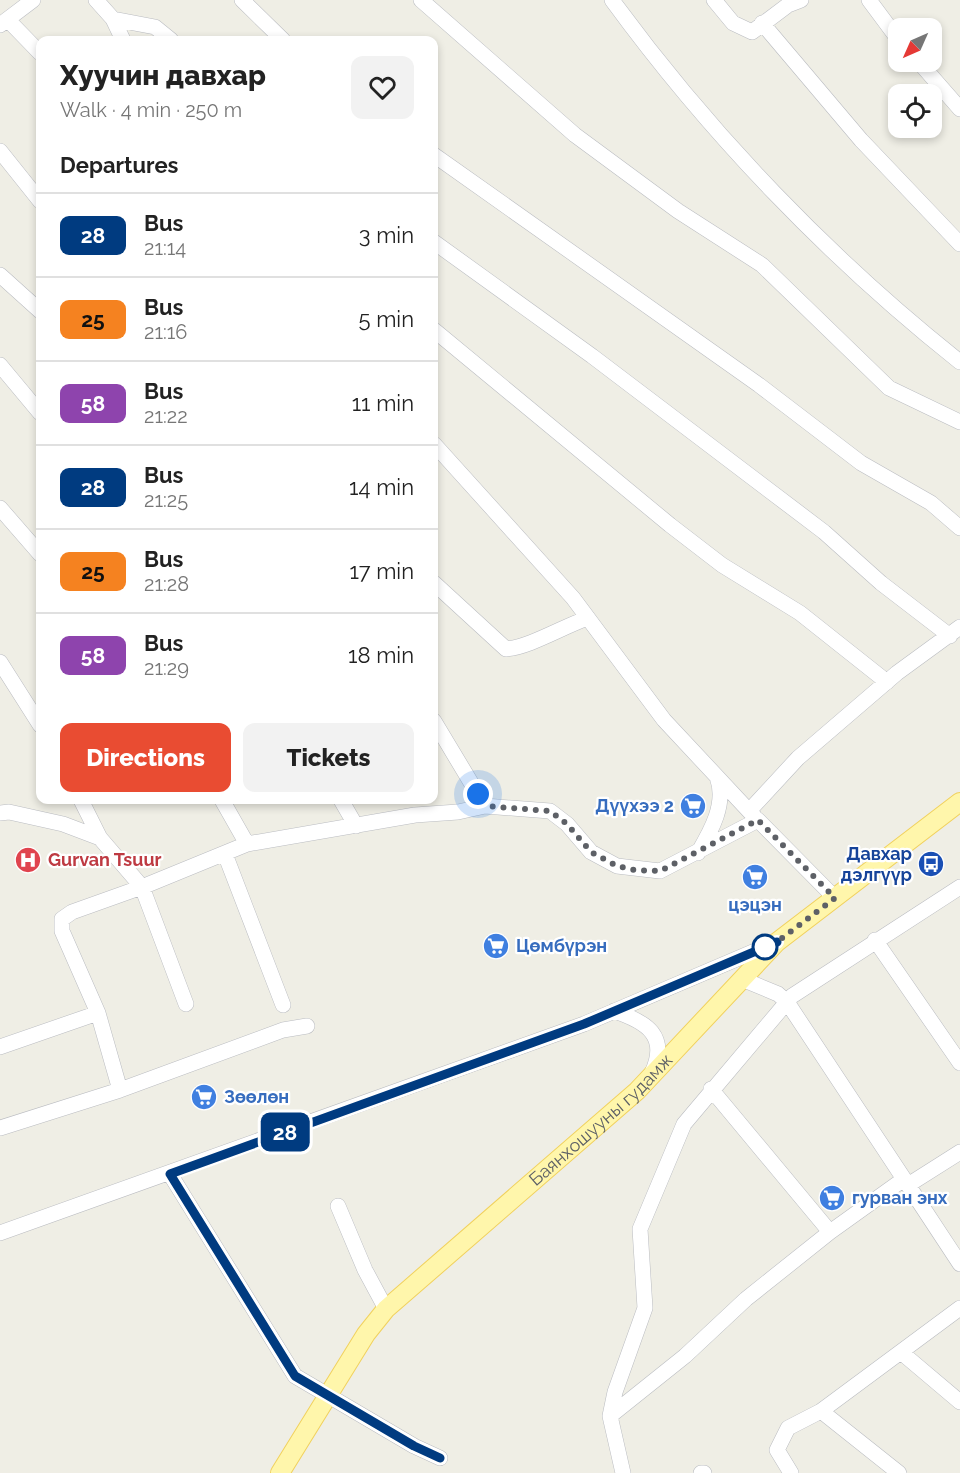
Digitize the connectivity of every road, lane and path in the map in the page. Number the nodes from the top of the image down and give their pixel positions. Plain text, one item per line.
1 (33, 0) edge
2 (96, 0) edge
3 (242, 0) edge
4 (421, 0) edge
5 (612, 0) edge
6 (714, 0) edge
7 (801, 0) edge
8 (869, 0) edge
9 (113, 19) junction
10 (4, 23) edge
11 (762, 23) junction
12 (888, 26) edge
13 (121, 36) edge
14 (166, 36) edge
15 (279, 36) edge
16 (36, 50) edge
17 (928, 72) edge
18 (960, 109) edge
19 (0, 151) edge
20 (438, 158) edge
21 (36, 196) edge
22 (960, 244) edge
23 (438, 245) edge
24 (0, 275) edge
25 (36, 307) edge
26 (438, 333) edge
27 (960, 362) edge
28 (0, 365) edge
29 (36, 408) edge
30 (960, 422) edge
31 (438, 448) edge
32 (0, 508) edge
33 (960, 528) edge
34 (36, 549) edge
35 (438, 587) edge
36 (588, 618) junction
37 (955, 631) edge
38 (0, 662) edge
39 (887, 682) junction
40 (36, 719) edge
41 (438, 728) edge
42 (717, 777) junction
43 (960, 802) edge
44 (83, 804) edge
45 (224, 804) edge
46 (343, 804) edge
47 (485, 806) junction
48 (0, 813) edge
49 (753, 816) junction
50 (356, 826) junction
51 (100, 838) junction
52 (247, 844) junction
53 (698, 853) junction
54 (225, 854) junction
55 (142, 887) junction
56 (960, 887) edge
57 (835, 898) junction
58 (875, 940) junction
59 (777, 942) junction
60 (742, 979) junction
61 (787, 1002) junction
62 (186, 1004) dead end
63 (283, 1005) dead end
64 (614, 1011) junction
65 (98, 1013) junction
66 (307, 1026) dead end
67 (0, 1047) edge
68 (960, 1063) edge
69 (651, 1076) junction
70 (711, 1089) junction
71 (120, 1090) junction
72 (0, 1128) edge
73 (960, 1152) edge
74 (170, 1174) junction
75 (906, 1182) junction
76 (338, 1206) dead end
77 (830, 1232) junction
78 (0, 1233) edge
79 (960, 1264) edge
80 (960, 1308) edge
81 (386, 1309) junction
82 (902, 1353) junction
83 (328, 1394) junction
84 (960, 1402) edge
85 (821, 1411) junction
86 (610, 1416) junction
87 (440, 1458) dead end
88 (280, 1473) edge
89 (623, 1473) edge
90 (791, 1473) edge
91 (899, 1473) edge

1 - 10 street
2 - 9 street
3 - 15 street
4 - 30 street
5 - 27 street
6 - 11 street
7 - 11 street
8 - 12 street
9 - 13 street
9 - 14 street
10 - 16 street
11 - 22 street
17 - 18 street
19 - 21 street
20 - 33 street
23 - 37 street
24 - 25 street
26 - 39 street
28 - 29 street
31 - 36 street
32 - 34 street
35 - 36 street
36 - 42 street
37 - 39 street
38 - 40 street
39 - 49 street
41 - 47 street
42 - 49 street
42 - 53 street
43 - 57 main road, Баянхошууны гудамж
44 - 51 street
45 - 52 street
46 - 50 street
47 - 50 street
47 - 53 street
48 - 51 street
49 - 53 street
49 - 57 street
50 - 52 street
51 - 55 street
52 - 54 street
54 - 55 street
54 - 63 street
55 - 62 street
55 - 65 street
56 - 58 street
57 - 59 main road, Баянхошууны гудамж
58 - 61 street
58 - 68 street
59 - 60 main road, Баянхошууны гудамж
59 - 64 street
60 - 61 street
60 - 69 main road, Баянхошууны гудамж
61 - 70 street
61 - 75 street
64 - 69 street
64 - 74 street
65 - 67 street
65 - 71 street
66 - 71 street
69 - 81 main road, Баянхошууны гудамж
70 - 77 street
70 - 86 street
71 - 72 street
73 - 75 street
74 - 78 street
74 - 83 street
75 - 77 street
75 - 79 street
76 - 81 street
77 - 86 street
80 - 82 street
81 - 83 main road, Баянхошууны гудамж
82 - 84 street
82 - 85 street
83 - 87 street
83 - 88 main road, Баянхошууны гудамж
85 - 90 street
85 - 91 street
86 - 89 street

